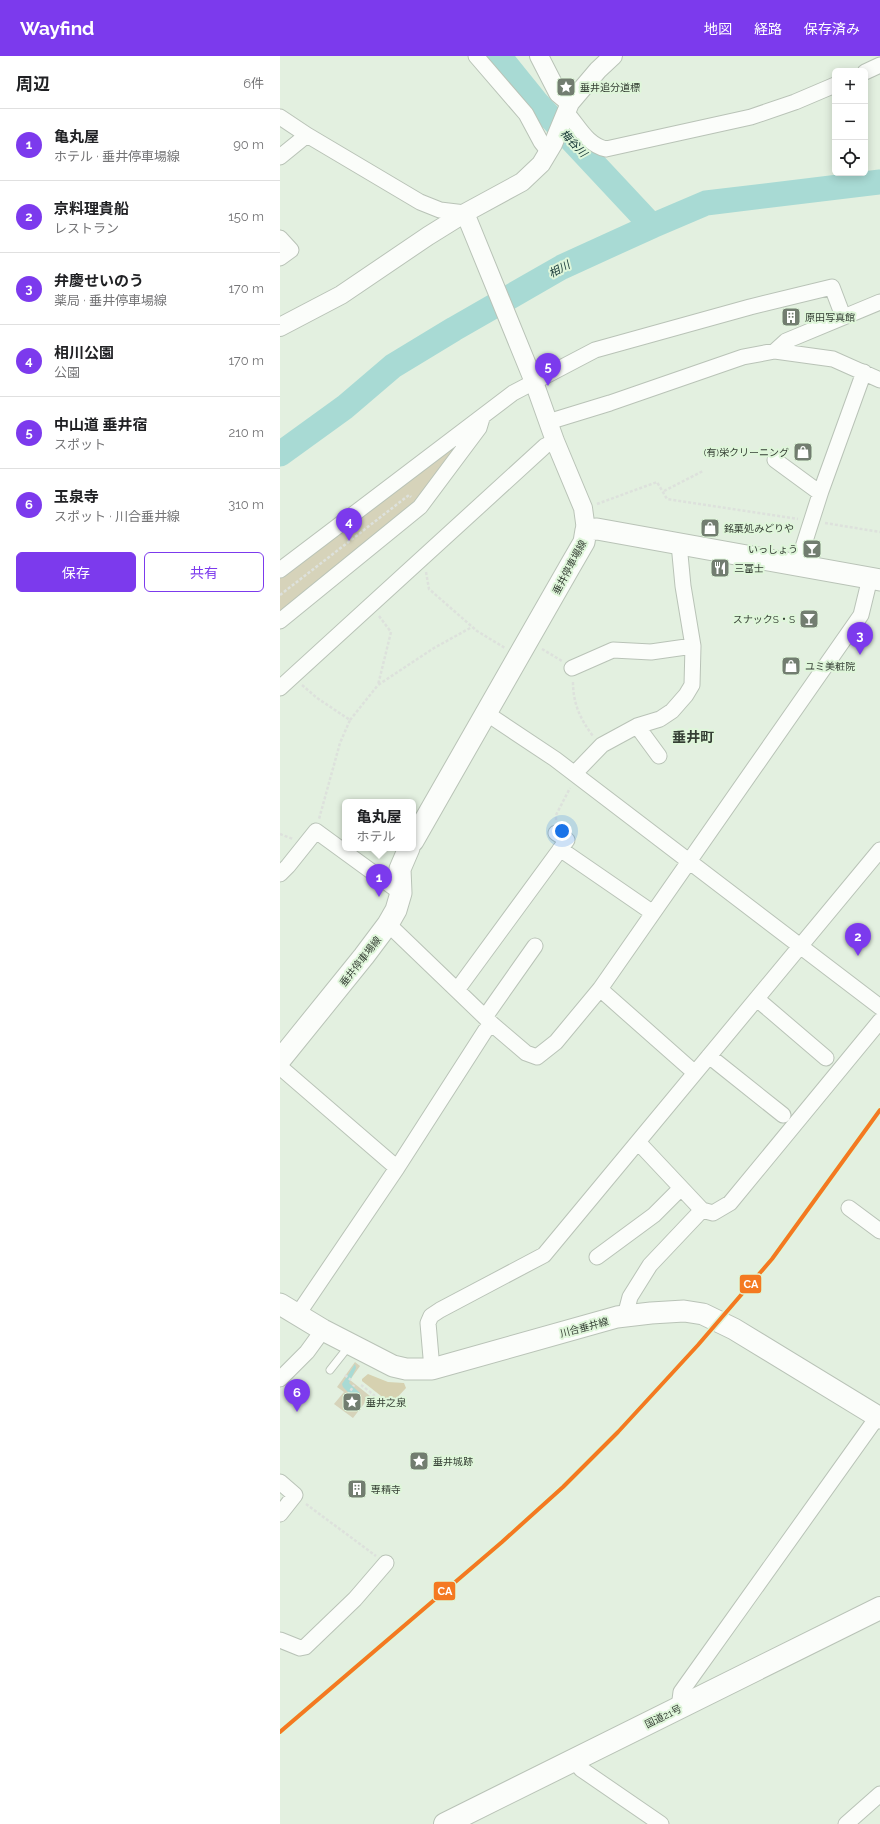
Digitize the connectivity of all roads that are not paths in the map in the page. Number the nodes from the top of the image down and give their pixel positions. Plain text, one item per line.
1 (476, 56) edge
2 (539, 56) edge
3 (613, 56) edge
4 (880, 65) edge
5 (868, 71) edge
6 (832, 85) edge
7 (566, 110) junction
8 (280, 116) edge
9 (307, 134) junction
10 (551, 148) junction
11 (280, 157) edge
12 (468, 221) junction
13 (280, 238) edge
14 (280, 258) edge
15 (880, 302) edge
16 (843, 316) junction
17 (280, 328) edge
18 (775, 351) junction
19 (864, 372) junction
20 (532, 378) junction
21 (880, 380) edge
22 (483, 415) junction
23 (548, 422) junction
24 (554, 441) junction
25 (775, 460) dead end
26 (820, 493) junction
27 (586, 530) junction
28 (679, 544) junction
29 (797, 566) junction
30 (280, 570) edge
31 (875, 579) edge
32 (280, 621) edge
33 (693, 646) junction
34 (572, 668) road end
35 (280, 688) edge
36 (486, 713) junction
37 (637, 726) junction
38 (659, 756) dead end
39 (576, 775) junction
40 (556, 833) road end
41 (416, 836) edge
42 (560, 849) junction
43 (342, 850) edge
44 (880, 850) edge
45 (343, 851) edge
46 (408, 851) edge
47 (689, 862) junction
48 (280, 874) edge
49 (401, 893) junction
50 (653, 913) junction
51 (388, 924) junction
52 (534, 946) dead end
53 (800, 947) junction
54 (600, 989) junction
55 (457, 990) junction
56 (757, 999) junction
57 (880, 1007) edge
58 (489, 1021) junction
59 (880, 1021) edge
60 (710, 1056) junction
61 (826, 1058) dead end
62 (280, 1060) edge
63 (280, 1067) edge
64 (695, 1073) junction
65 (783, 1114) dead end
66 (638, 1142) junction
67 (398, 1168) junction
68 (681, 1188) junction
69 (849, 1208) dead end
70 (702, 1210) junction
71 (880, 1231) edge
72 (597, 1257) dead end
73 (280, 1304) edge
74 (298, 1314) junction
75 (625, 1316) junction
76 (323, 1330) junction
77 (351, 1344) junction
78 (432, 1369) junction
79 (330, 1370) dead end
80 (280, 1379) edge
81 (879, 1417) edge
82 (280, 1482) edge
83 (280, 1514) edge
84 (386, 1563) road end
85 (880, 1608) edge
86 (280, 1640) edge
87 (679, 1708) junction
88 (574, 1760) junction
89 (880, 1794) edge
90 (445, 1824) edge
91 (661, 1824) edge
92 (846, 1824) edge

1 - 10 street
2 - 7 street
3 - 7 street
4 - 5 street
6 - 7 street
7 - 10 street
8 - 9 street
9 - 11 street
9 - 12 street
10 - 12 street
12 - 17 street
12 - 20 street
13 - 14 street
15 - 16 street
16 - 18 street
16 - 20 street
18 - 19 street
18 - 23 street
19 - 21 street
19 - 26 street
20 - 22 street
20 - 23 street
22 - 30 street
22 - 32 street
23 - 24 street
24 - 27 street
24 - 35 street
25 - 26 street
26 - 29 street
27 - 28 main road, 垂井停車場線
27 - 36 main road, 垂井停車場線
28 - 29 main road, 垂井停車場線
28 - 33 street
29 - 31 main road, 垂井停車場線
31 - 47 street
33 - 34 street
33 - 37 street
36 - 39 street
36 - 41 main road, 垂井停車場線
37 - 38 street
37 - 39 street
39 - 47 street
40 - 42 street
42 - 50 street
42 - 55 street
43 - 48 street
44 - 53 street
45 - 49 street
46 - 49 main road, 垂井停車場線
47 - 50 street
47 - 53 street
49 - 51 main road, 垂井停車場線
50 - 54 street
51 - 55 street
51 - 62 main road, 垂井停車場線
52 - 58 street
53 - 56 street
53 - 57 street
54 - 58 street
54 - 64 street
55 - 58 street
56 - 60 street
56 - 61 street
58 - 67 street
59 - 70 street
60 - 64 street
60 - 65 street
63 - 67 street
64 - 66 street
66 - 68 street
66 - 78 street
67 - 74 street
68 - 70 street
68 - 72 street
69 - 71 street
70 - 75 street
73 - 74 main road, 川合垂井線
74 - 76 main road, 川合垂井線
75 - 78 main road, 川合垂井線
75 - 81 main road, 川合垂井線
76 - 77 main road, 川合垂井線
76 - 80 street
77 - 78 main road, 川合垂井線
77 - 79 lane
81 - 87 street
82 - 83 street
84 - 86 street
85 - 87 highway, 国道21号
87 - 88 highway, 国道21号
88 - 90 highway, 国道21号
88 - 91 street
89 - 92 street

